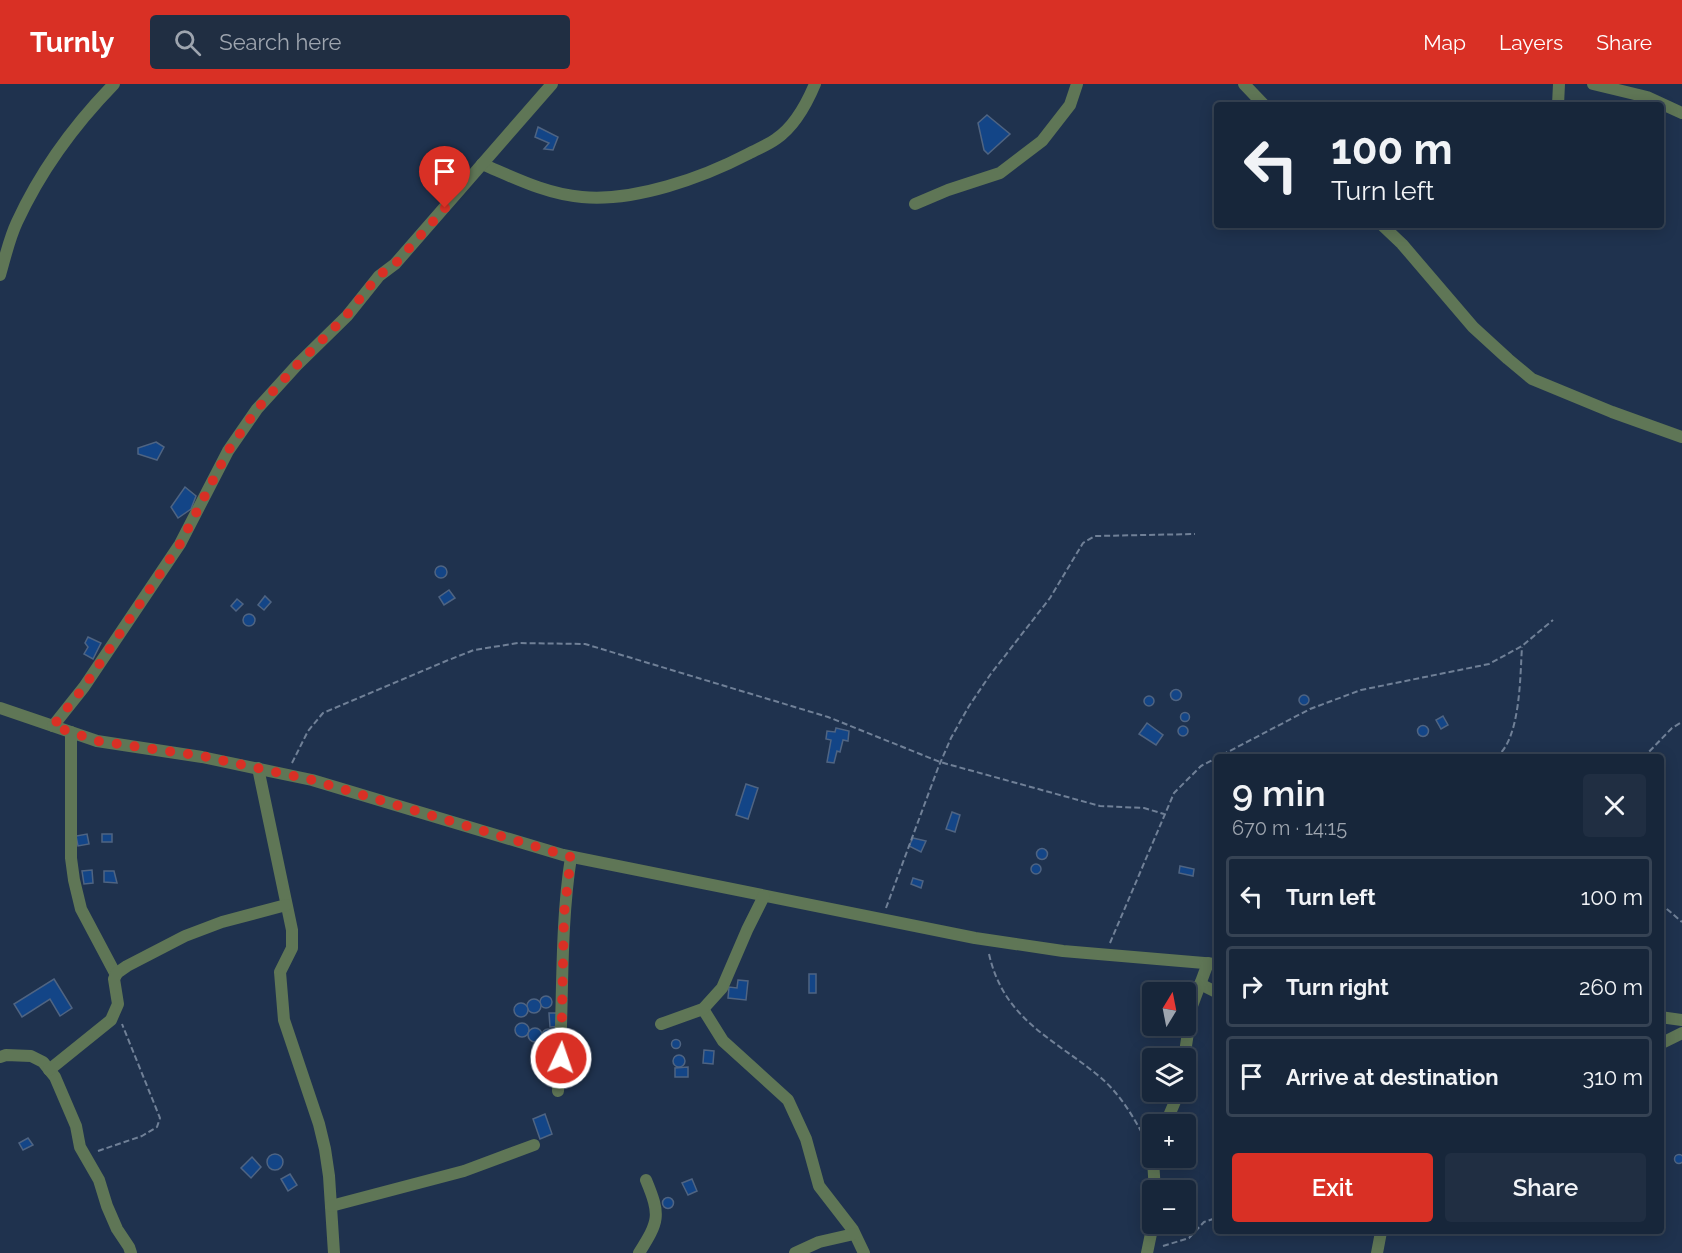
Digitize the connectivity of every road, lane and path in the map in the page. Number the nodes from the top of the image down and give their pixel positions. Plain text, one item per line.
1 (114, 84) edge
2 (552, 84) edge
3 (816, 84) edge
4 (1077, 84) edge
5 (1244, 84) edge
6 (1559, 84) edge
7 (1593, 84) edge
8 (1261, 102) edge
9 (1558, 102) edge
10 (1658, 102) edge
11 (1664, 105) edge
12 (1682, 113) edge
13 (482, 164) junction
14 (915, 204) dead end
15 (1385, 228) edge
16 (0, 275) edge
17 (1682, 437) edge
18 (1195, 534) dead end
19 (1553, 620) dead end
20 (1522, 646) junction
21 (0, 708) edge
22 (1682, 722) edge
23 (53, 726) junction
24 (71, 732) junction
25 (1224, 754) edge
26 (1500, 754) edge
27 (1647, 754) edge
28 (1214, 759) edge
29 (940, 762) junction
30 (258, 768) junction
31 (286, 774) junction
32 (1164, 814) junction
33 (571, 857) junction
34 (765, 896) junction
35 (286, 905) junction
36 (1664, 906) edge
37 (882, 920) junction
38 (1682, 922) edge
39 (986, 940) junction
40 (1105, 954) junction
41 (1212, 963) edge
42 (116, 975) junction
43 (1200, 984) junction
44 (1214, 991) edge
45 (703, 1009) junction
46 (115, 1013) junction
47 (1664, 1018) edge
48 (1682, 1020) edge
49 (662, 1024) dead end
50 (1682, 1033) edge
51 (1664, 1042) edge
52 (1186, 1048) edge
53 (0, 1057) edge
54 (49, 1070) junction
55 (558, 1091) dead end
56 (1142, 1133) edge
57 (534, 1145) dead end
58 (84, 1155) junction
59 (646, 1180) dead end
60 (331, 1206) junction
61 (1214, 1219) edge
62 (854, 1234) junction
63 (1151, 1234) edge
64 (1381, 1234) edge
65 (1148, 1251) edge
66 (131, 1253) edge
67 (334, 1253) edge
68 (639, 1253) edge
69 (795, 1253) edge
70 (864, 1253) edge
71 (1377, 1253) edge

1 - 16 street
2 - 13 street
3 - 13 street
4 - 14 street
5 - 8 street
6 - 9 street
7 - 10 street
11 - 12 street
13 - 23 street
15 - 17 street
18 - 29 path
19 - 20 path
20 - 25 path
20 - 26 path
21 - 23 street
22 - 27 path
23 - 24 street
24 - 30 street
24 - 42 street
28 - 32 path
29 - 31 path
29 - 32 path
29 - 37 path
30 - 31 street
30 - 35 street
31 - 33 street
32 - 40 path
33 - 34 street
33 - 55 street
34 - 37 street
34 - 45 street
35 - 42 street
35 - 60 street
36 - 38 path
37 - 39 street
39 - 40 street
39 - 56 path
40 - 41 street
41 - 43 street
42 - 46 street
43 - 44 street
43 - 52 street
45 - 49 street
45 - 62 street
46 - 54 street
46 - 58 path
47 - 48 street
50 - 51 street
53 - 54 street
54 - 58 street
57 - 60 street
58 - 66 street
59 - 68 street
60 - 67 street
61 - 65 path
62 - 69 street
62 - 70 street
63 - 65 street
64 - 71 street

